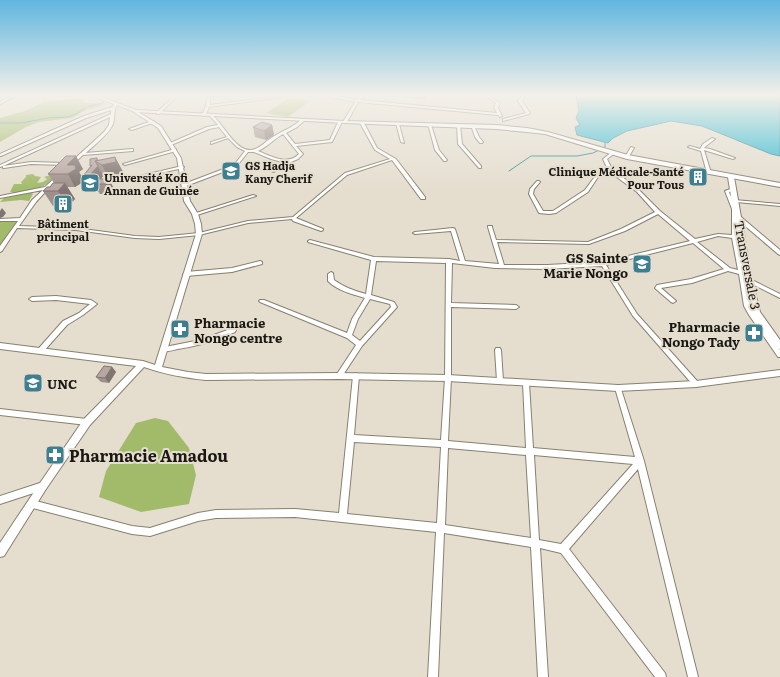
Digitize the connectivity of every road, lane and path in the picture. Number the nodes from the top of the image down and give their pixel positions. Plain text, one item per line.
1 (220, 126) edge
2 (458, 126) edge
3 (472, 126) edge
4 (64, 127) edge
5 (87, 127) edge
6 (110, 127) edge
7 (139, 127) edge
8 (159, 127) edge
9 (216, 127) edge
10 (295, 127) edge
11 (339, 127) edge
12 (364, 127) edge
13 (398, 127) edge
14 (430, 127) edge
15 (490, 127) edge
16 (502, 127) joint
17 (131, 129) dead end
18 (284, 133) junction
19 (229, 137) junction
20 (713, 138) dead end
21 (403, 142) dead end
22 (481, 142) dead end
23 (212, 143) dead end
24 (170, 144) junction
25 (294, 146) junction
26 (690, 146) dead end
27 (632, 148) dead end
28 (132, 150) dead end
29 (175, 150) junction
30 (702, 150) junction
31 (256, 151) junction
32 (246, 152) junction
33 (613, 153) junction
34 (81, 154) junction
35 (0, 155) edge
36 (627, 157) junction
37 (733, 158) dead end
38 (392, 159) junction
39 (445, 160) dead end
40 (285, 162) junction
41 (70, 164) junction
42 (125, 164) dead end
43 (0, 166) edge
44 (182, 167) junction
45 (480, 167) dead end
46 (65, 169) edge
47 (610, 170) junction
48 (273, 171) dead end
49 (709, 173) junction
50 (60, 174) edge
51 (138, 177) dead end
52 (731, 177) junction
53 (538, 182) dead end
54 (184, 185) junction
55 (780, 185) edge
56 (44, 188) junction
57 (734, 189) junction
58 (254, 196) dead end
59 (0, 197) edge
60 (423, 198) dead end
61 (736, 201) junction
62 (780, 205) edge
63 (658, 212) junction
64 (195, 214) junction
65 (294, 218) junction
66 (739, 218) junction
67 (22, 219) junction
68 (0, 220) edge
69 (17, 227) junction
70 (490, 227) dead end
71 (321, 230) dead end
72 (415, 233) dead end
73 (199, 234) junction
74 (738, 236) junction
75 (310, 241) dead end
76 (495, 241) junction
77 (692, 241) junction
78 (0, 250) edge
79 (780, 253) edge
80 (374, 259) junction
81 (449, 261) junction
82 (463, 262) junction
83 (260, 263) dead end
84 (603, 264) junction
85 (502, 266) junction
86 (728, 269) junction
87 (741, 273) junction
88 (186, 274) junction
89 (331, 274) dead end
90 (748, 280) junction
91 (780, 296) edge
92 (368, 298) junction
93 (32, 299) dead end
94 (262, 301) dead end
95 (673, 301) dead end
96 (449, 305) junction
97 (516, 307) dead end
98 (233, 330) dead end
99 (349, 336) junction
100 (360, 344) junction
101 (0, 346) edge
102 (780, 346) edge
103 (165, 349) junction
104 (41, 350) junction
105 (498, 350) dead end
106 (780, 355) edge
107 (143, 364) junction
108 (158, 369) junction
109 (780, 373) edge
110 (338, 376) junction
111 (356, 376) junction
112 (448, 378) junction
113 (500, 381) junction
114 (526, 383) junction
115 (696, 384) junction
116 (618, 388) junction
117 (0, 412) edge
118 (87, 422) junction
119 (350, 438) junction
120 (445, 444) junction
121 (530, 452) junction
122 (640, 461) junction
123 (43, 486) junction
124 (0, 500) edge
125 (32, 504) junction
126 (343, 518) junction
127 (440, 528) junction
128 (535, 543) junction
129 (563, 549) junction
130 (0, 552) edge
131 (433, 677) edge
132 (543, 677) edge
133 (661, 677) edge
134 (693, 677) edge

1 - 19 street
2 - 45 street
3 - 22 street
4 - 35 street
5 - 43 street
6 - 34 street
7 - 17 street
8 - 24 street
9 - 24 street
10 - 18 street
11 - 25 street
12 - 38 street
13 - 21 street
14 - 39 street
15 - 16 main road
16 - 33 main road
18 - 25 street
18 - 31 street
19 - 23 street
19 - 32 street
20 - 30 street
24 - 29 street
25 - 40 street
26 - 30 street
27 - 36 street
28 - 34 street
29 - 42 street
29 - 44 street
30 - 37 street
30 - 49 street
31 - 32 street
31 - 40 street
32 - 54 street
33 - 36 main road
33 - 47 street
34 - 41 street
36 - 49 main road
38 - 60 street
38 - 65 street
40 - 48 street
41 - 43 street
41 - 46 street
44 - 51 street
44 - 54 street
47 - 53 street
47 - 63 street
49 - 52 main road
50 - 56 street
52 - 55 main road
52 - 57 main road, Transversale 3
54 - 64 street
56 - 59 street
56 - 67 street
57 - 61 main road, Transversale 3
57 - 74 street
58 - 64 street
61 - 62 street
61 - 66 main road, Transversale 3
63 - 76 street
63 - 77 street
64 - 73 street
65 - 71 street
65 - 73 street
66 - 74 main road, Transversale 3
66 - 79 street
67 - 68 street
67 - 69 street
69 - 73 street
69 - 78 street
70 - 76 street
72 - 82 street
73 - 88 street
74 - 77 street
74 - 87 street
74 - 90 main road, Transversale 3
75 - 80 street
76 - 85 street
77 - 84 street
77 - 86 street
80 - 81 street
80 - 92 street
81 - 82 street
81 - 96 street
82 - 85 street
83 - 88 street
84 - 85 street
84 - 115 street
86 - 87 street
86 - 95 street
87 - 106 street
88 - 103 street
89 - 92 street
90 - 91 street
90 - 102 main road, Transversale 3
92 - 99 street
92 - 100 street
93 - 104 street
94 - 99 street
96 - 97 street
96 - 112 street
98 - 103 street
99 - 100 street
100 - 110 street
101 - 104 street
103 - 108 street
104 - 107 street
105 - 113 street
107 - 108 street
107 - 118 street
108 - 110 street
109 - 115 street
110 - 111 street
111 - 112 street
111 - 119 street
112 - 113 street
112 - 120 street
113 - 114 street
114 - 116 street
114 - 121 street
115 - 116 street
116 - 122 street
117 - 118 street
118 - 123 street
119 - 120 street
119 - 126 street
120 - 121 street
120 - 127 street
121 - 122 street
121 - 128 street
122 - 129 street
122 - 134 street
123 - 124 street
123 - 125 street
125 - 126 street
125 - 130 street
126 - 127 street
127 - 128 street
127 - 131 street
128 - 129 street
128 - 132 street
129 - 133 street

